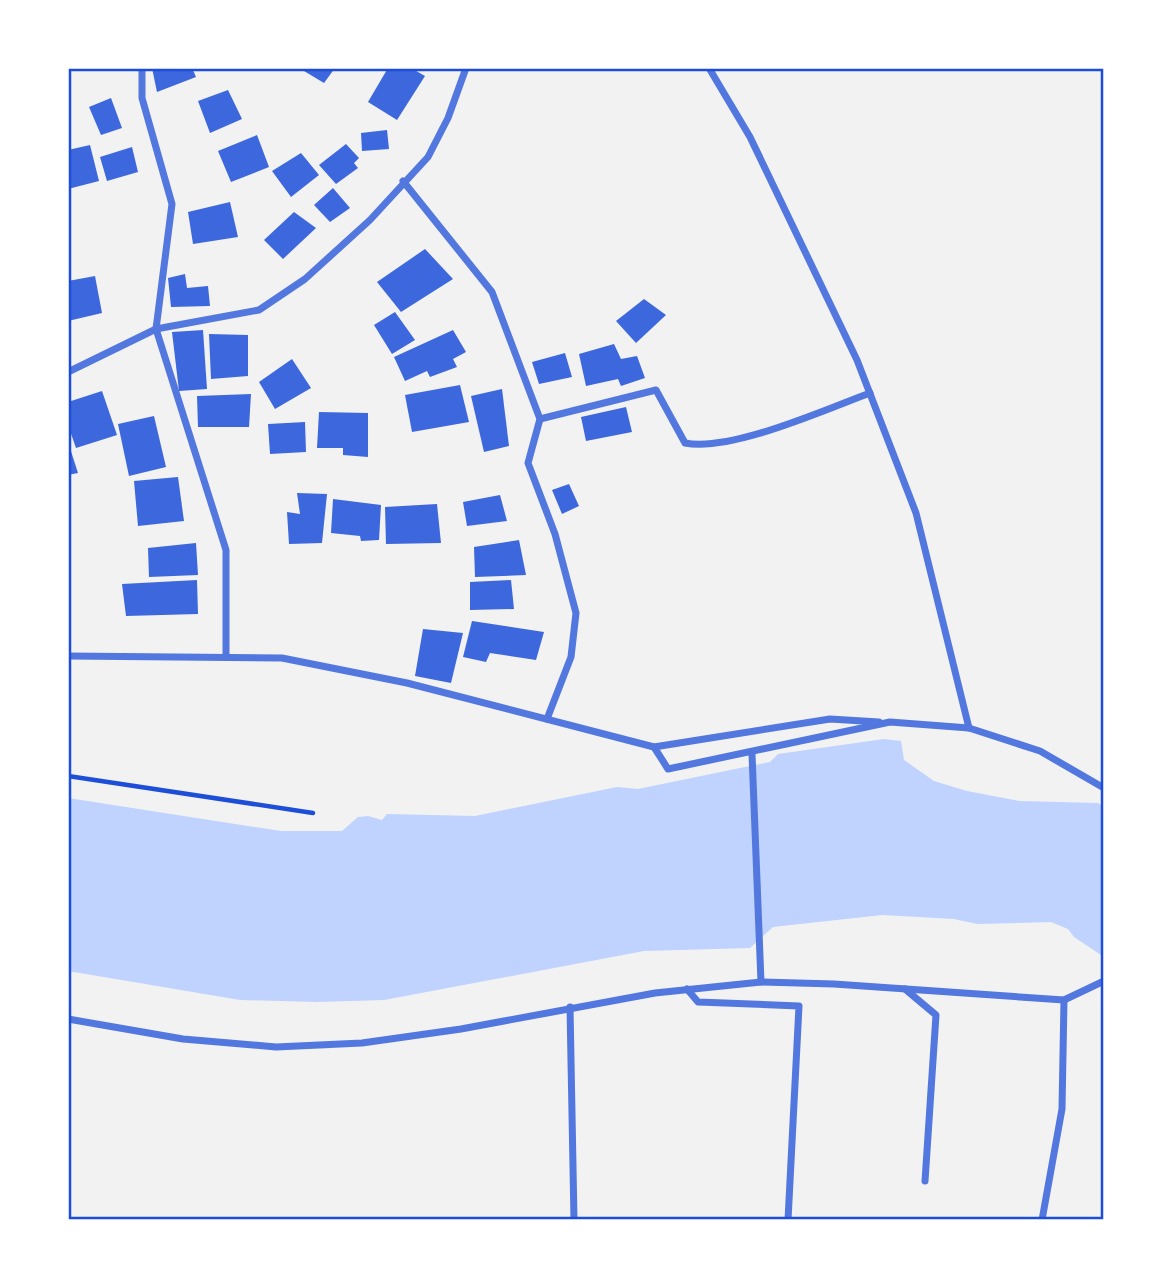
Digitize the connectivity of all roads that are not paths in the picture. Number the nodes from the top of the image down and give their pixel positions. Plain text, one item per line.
1 (142, 68) edge
2 (466, 68) edge
3 (709, 68) edge
4 (403, 181) junction
5 (156, 329) junction
6 (68, 372) edge
7 (870, 393) junction
8 (540, 419) junction
9 (68, 656) edge
10 (226, 656) junction
11 (547, 719) junction
12 (890, 722) junction
13 (969, 728) junction
14 (654, 747) junction
15 (753, 757) junction
16 (1104, 788) edge
17 (1104, 981) edge
18 (761, 982) junction
19 (904, 988) junction
20 (687, 989) junction
21 (1064, 1000) junction
22 (570, 1007) junction
23 (68, 1019) edge
24 (925, 1181) dead end
25 (574, 1220) edge
26 (788, 1220) edge
27 (1042, 1220) edge

1 - 5 street
2 - 4 street
3 - 7 street
4 - 5 street
4 - 8 street
5 - 6 street
5 - 10 street
7 - 8 street
7 - 13 street
8 - 11 street
9 - 10 street
10 - 11 street
11 - 14 street
12 - 13 street
12 - 14 street
12 - 15 street
13 - 16 street
14 - 15 street
15 - 18 street
17 - 21 street
18 - 19 street
18 - 20 street
19 - 21 street
19 - 24 street
20 - 22 street
20 - 26 street
21 - 27 street
22 - 23 street
22 - 25 street

